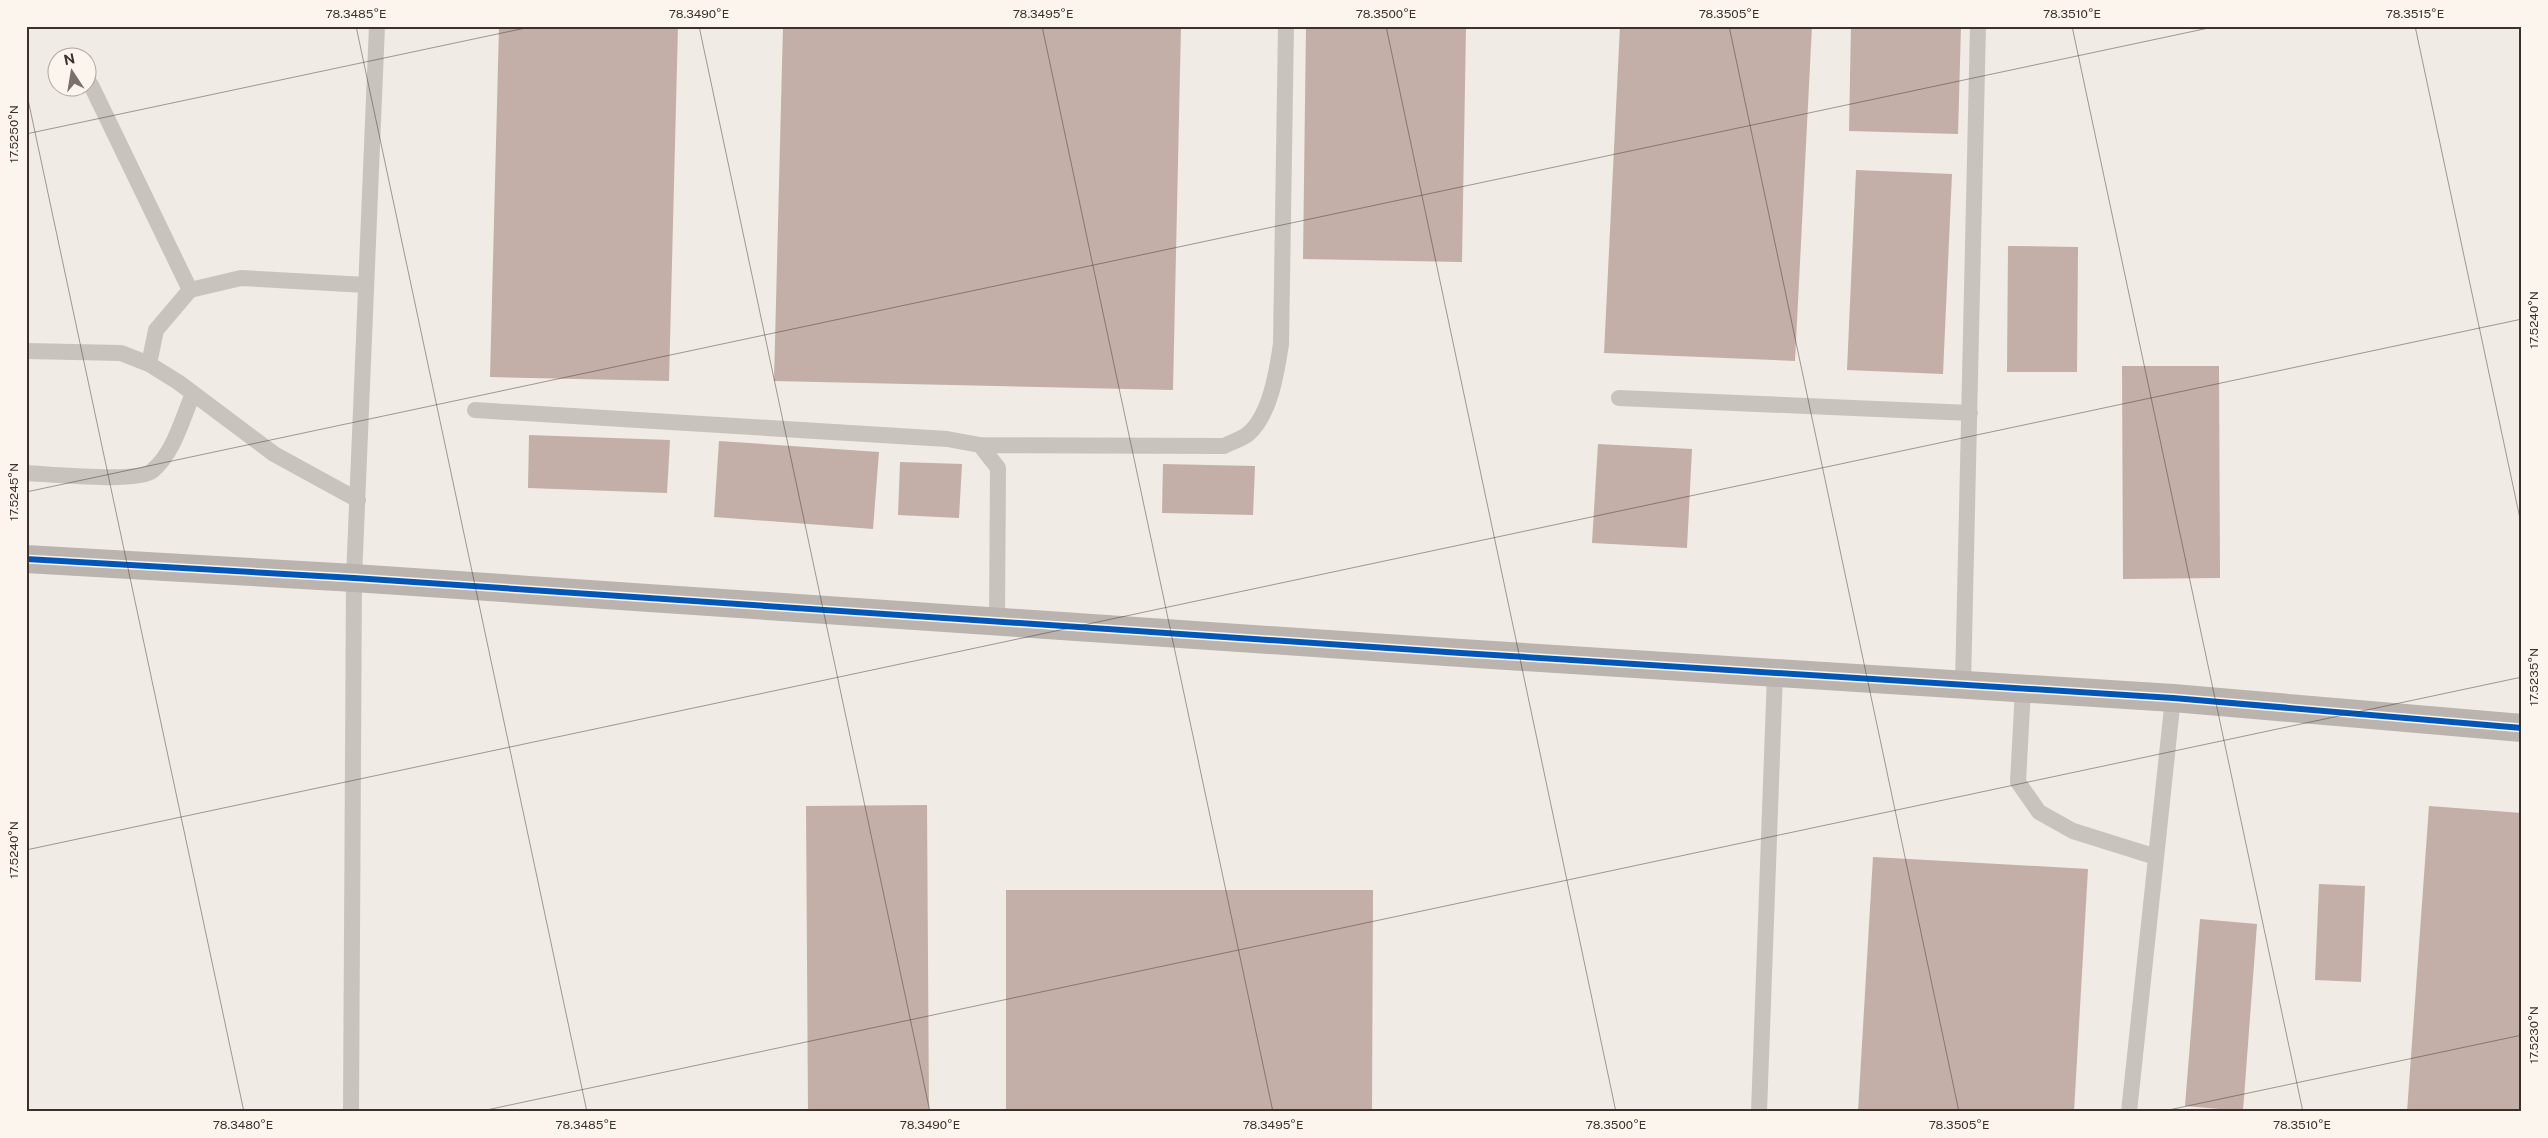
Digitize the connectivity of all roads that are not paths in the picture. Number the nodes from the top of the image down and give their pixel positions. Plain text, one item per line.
1 (377, 26) edge
2 (1286, 26) edge
3 (1978, 26) edge
4 (97, 98) edge
5 (366, 285) junction
6 (190, 290) junction
7 (26, 351) edge
8 (148, 364) junction
9 (193, 394) junction
10 (1619, 398) dead end
11 (474, 410) dead end
12 (1970, 413) junction
13 (980, 445) junction
14 (26, 473) edge
15 (358, 500) junction
16 (26, 559) edge
17 (354, 578) junction
18 (997, 622) junction
19 (1775, 673) junction
20 (1963, 685) junction
21 (2024, 689) junction
22 (2173, 698) junction
23 (2522, 728) edge
24 (2156, 857) junction
25 (351, 1112) edge
26 (1759, 1112) edge
27 (2129, 1112) edge

1 - 5 lane
2 - 13 lane
3 - 12 lane
4 - 6 lane
5 - 6 lane
5 - 15 lane
6 - 8 lane
7 - 8 lane
8 - 9 lane
9 - 14 lane
9 - 15 lane
10 - 12 lane
11 - 13 lane
12 - 20 lane
13 - 18 lane
15 - 17 lane
16 - 17 street
17 - 18 street
17 - 25 lane
18 - 19 street
19 - 20 street
19 - 26 lane
20 - 21 street
21 - 22 street
21 - 24 lane
22 - 23 street
22 - 24 lane
24 - 27 lane

